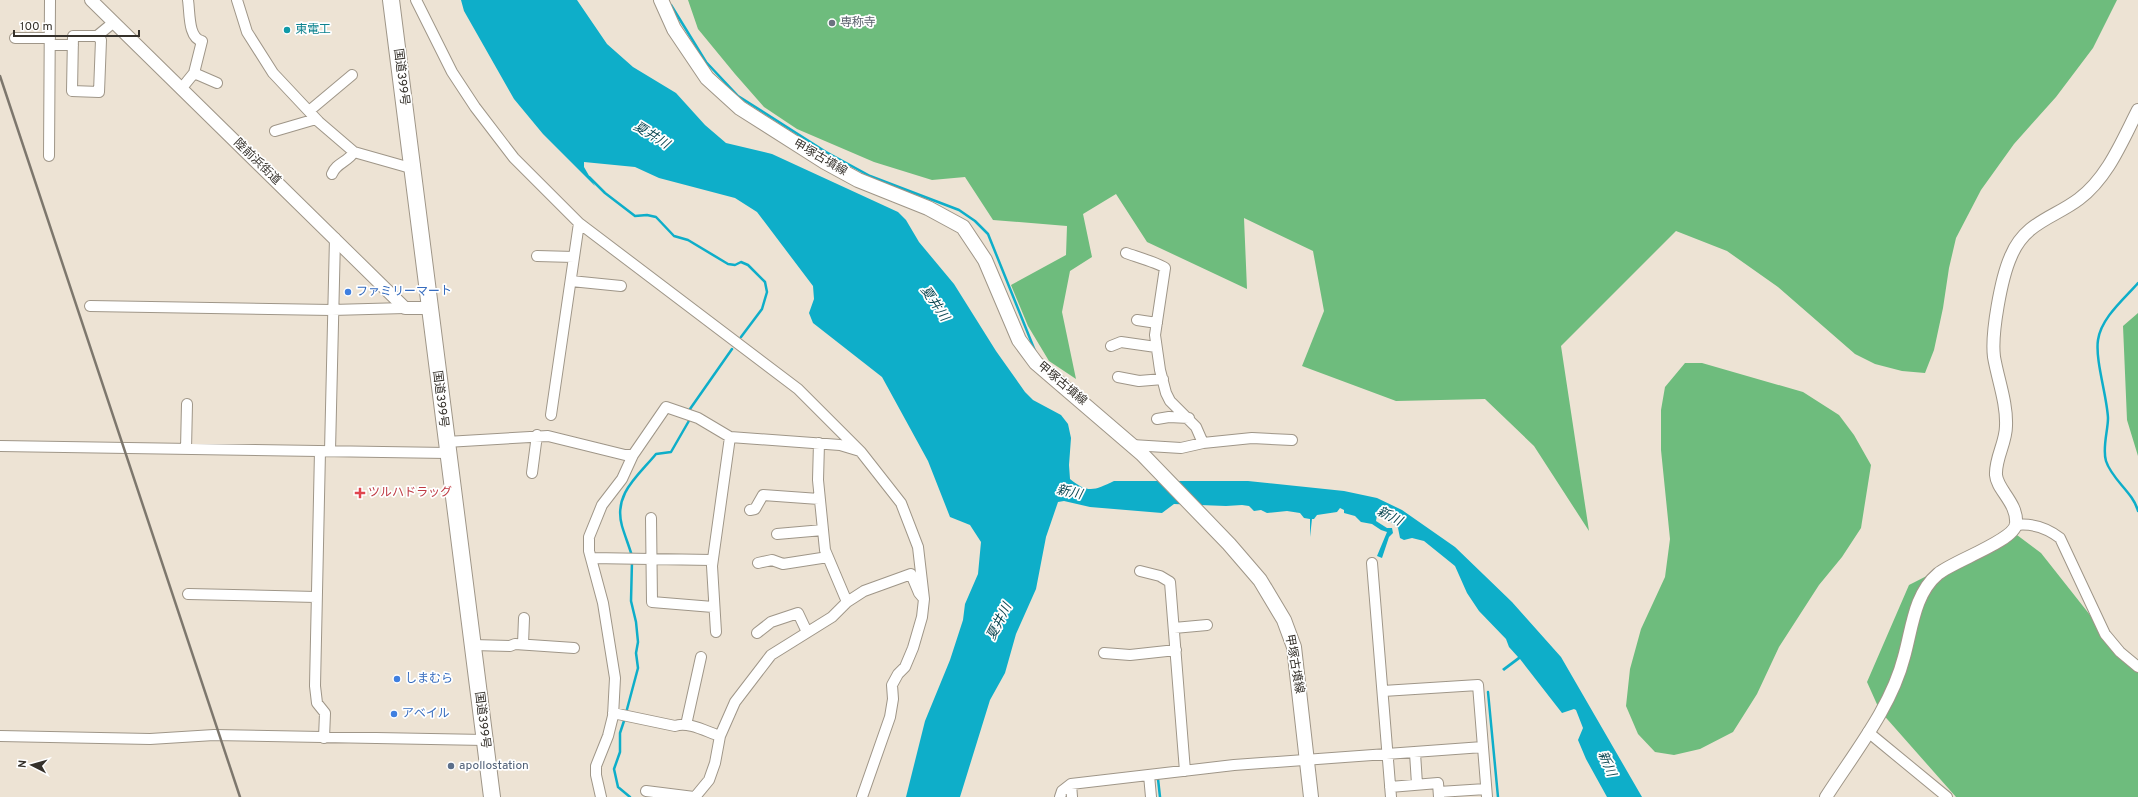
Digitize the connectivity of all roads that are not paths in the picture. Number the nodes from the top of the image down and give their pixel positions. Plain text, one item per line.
1 (50, 0) edge
2 (91, 0) edge
3 (188, 0) edge
4 (237, 0) edge
5 (391, 0) edge
6 (416, 0) edge
7 (661, 0) edge
8 (114, 22) junction
9 (98, 36) junction
10 (15, 38) dead end
11 (50, 42) junction
12 (73, 45) junction
13 (194, 73) junction
14 (352, 75) dead end
15 (217, 83) dead end
16 (181, 89) junction
17 (2138, 110) edge
18 (309, 111) junction
19 (316, 119) junction
20 (275, 131) dead end
21 (354, 152) junction
22 (49, 156) dead end
23 (414, 167) junction
24 (332, 174) dead end
25 (579, 223) junction
26 (335, 238) junction
27 (1126, 253) dead end
28 (537, 256) dead end
29 (574, 256) junction
30 (571, 282) junction
31 (621, 286) dead end
32 (90, 306) dead end
33 (405, 308) junction
34 (429, 308) junction
35 (332, 310) junction
36 (1137, 320) dead end
37 (1157, 323) junction
38 (1111, 346) dead end
39 (1156, 347) junction
40 (1118, 377) dead end
41 (1162, 379) junction
42 (187, 404) dead end
43 (551, 415) dead end
44 (1189, 418) junction
45 (1157, 420) dead end
46 (537, 436) junction
47 (730, 438) junction
48 (1292, 440) dead end
49 (819, 443) junction
50 (1203, 443) junction
51 (0, 446) edge
52 (447, 448) junction
53 (186, 449) junction
54 (1137, 449) junction
55 (325, 451) junction
56 (862, 452) junction
57 (633, 455) junction
58 (532, 473) dead end
59 (819, 499) junction
60 (750, 510) dead end
61 (651, 518) dead end
62 (2016, 525) junction
63 (823, 530) junction
64 (777, 534) dead end
65 (591, 558) junction
66 (828, 558) junction
67 (652, 559) junction
68 (712, 560) junction
69 (758, 563) dead end
70 (1372, 563) dead end
71 (1140, 571) dead end
72 (188, 594) dead end
73 (316, 597) junction
74 (924, 599) junction
75 (847, 602) junction
76 (713, 607) junction
77 (524, 618) dead end
78 (1207, 625) dead end
79 (1174, 628) junction
80 (716, 632) dead end
81 (808, 632) junction
82 (758, 634) dead end
83 (523, 644) junction
84 (473, 645) junction
85 (574, 648) dead end
86 (1176, 650) junction
87 (1104, 653) dead end
88 (701, 657) dead end
89 (2138, 667) edge
90 (1382, 691) junction
91 (613, 713) junction
92 (686, 725) junction
93 (1868, 732) junction
94 (0, 736) edge
95 (720, 736) junction
96 (324, 738) junction
97 (485, 740) junction
98 (1483, 747) junction
99 (1415, 753) junction
100 (1388, 755) junction
101 (1307, 760) junction
102 (1185, 771) junction
103 (1149, 775) junction
104 (1071, 784) junction
105 (1417, 784) junction
106 (646, 791) dead end
107 (1391, 792) edge
108 (1487, 793) edge
109 (1439, 794) edge
110 (492, 797) edge
111 (601, 797) edge
112 (694, 797) edge
113 (862, 797) edge
114 (1060, 797) edge
115 (1072, 797) edge
116 (1151, 797) edge
117 (1311, 797) edge
118 (1826, 797) edge
119 (1947, 797) edge

1 - 11 street
2 - 8 street, 陸前浜街道
3 - 13 street
4 - 18 street
5 - 23 highway, 国道399号
6 - 25 street
7 - 54 main road, 甲塚古墳線
8 - 9 street
8 - 16 street, 陸前浜街道
9 - 12 street
9 - 12 street
10 - 11 street
11 - 12 street
11 - 22 street
13 - 15 street
13 - 16 street
14 - 18 street
16 - 26 street, 陸前浜街道
17 - 62 street
18 - 19 street
19 - 20 street
19 - 21 street
21 - 23 street
21 - 24 street
23 - 34 highway, 国道399号
25 - 29 street
25 - 56 street
26 - 33 street, 陸前浜街道
26 - 35 street
27 - 37 street
28 - 29 street
29 - 30 street
30 - 31 street
30 - 43 street
32 - 35 street
33 - 34 street
33 - 35 street
34 - 52 highway, 国道399号
35 - 55 street
36 - 37 street
37 - 39 street
38 - 39 street
39 - 41 street
40 - 41 street
41 - 44 street
42 - 53 street
44 - 45 street
44 - 50 street
46 - 52 street
46 - 57 street
46 - 58 street
47 - 49 street
47 - 57 street
47 - 68 street
48 - 50 street
49 - 56 street
49 - 59 street
50 - 54 street
51 - 53 street
52 - 55 street
52 - 84 highway, 国道399号
53 - 55 street
54 - 101 main road, 甲塚古墳線
55 - 73 street
56 - 74 street
57 - 65 street
59 - 60 street
59 - 63 street
61 - 67 street
62 - 89 street
62 - 93 street
63 - 64 street
63 - 66 street
65 - 67 street
65 - 91 street
66 - 69 street
66 - 75 street
67 - 68 street
67 - 76 street
68 - 76 street
70 - 90 street
71 - 79 street
72 - 73 street
73 - 96 street
74 - 75 street
74 - 113 street
75 - 81 street
76 - 80 street
77 - 83 street
78 - 79 street
79 - 86 street
81 - 82 street
81 - 95 street
83 - 84 street
83 - 85 street
84 - 97 highway, 国道399号
86 - 87 street
86 - 102 street
88 - 92 street
90 - 98 street
90 - 100 street
91 - 92 street
91 - 111 street
92 - 95 street
93 - 118 street
93 - 119 street
94 - 96 street
95 - 112 street
96 - 97 street
97 - 110 highway, 国道399号
98 - 99 street
98 - 108 street
99 - 100 street
99 - 105 street
100 - 101 street
100 - 107 street
101 - 102 street
101 - 117 main road, 甲塚古墳線
102 - 103 street
103 - 104 street
103 - 116 street
104 - 114 street
104 - 115 street
105 - 107 street
105 - 109 street
106 - 112 street
108 - 109 street

